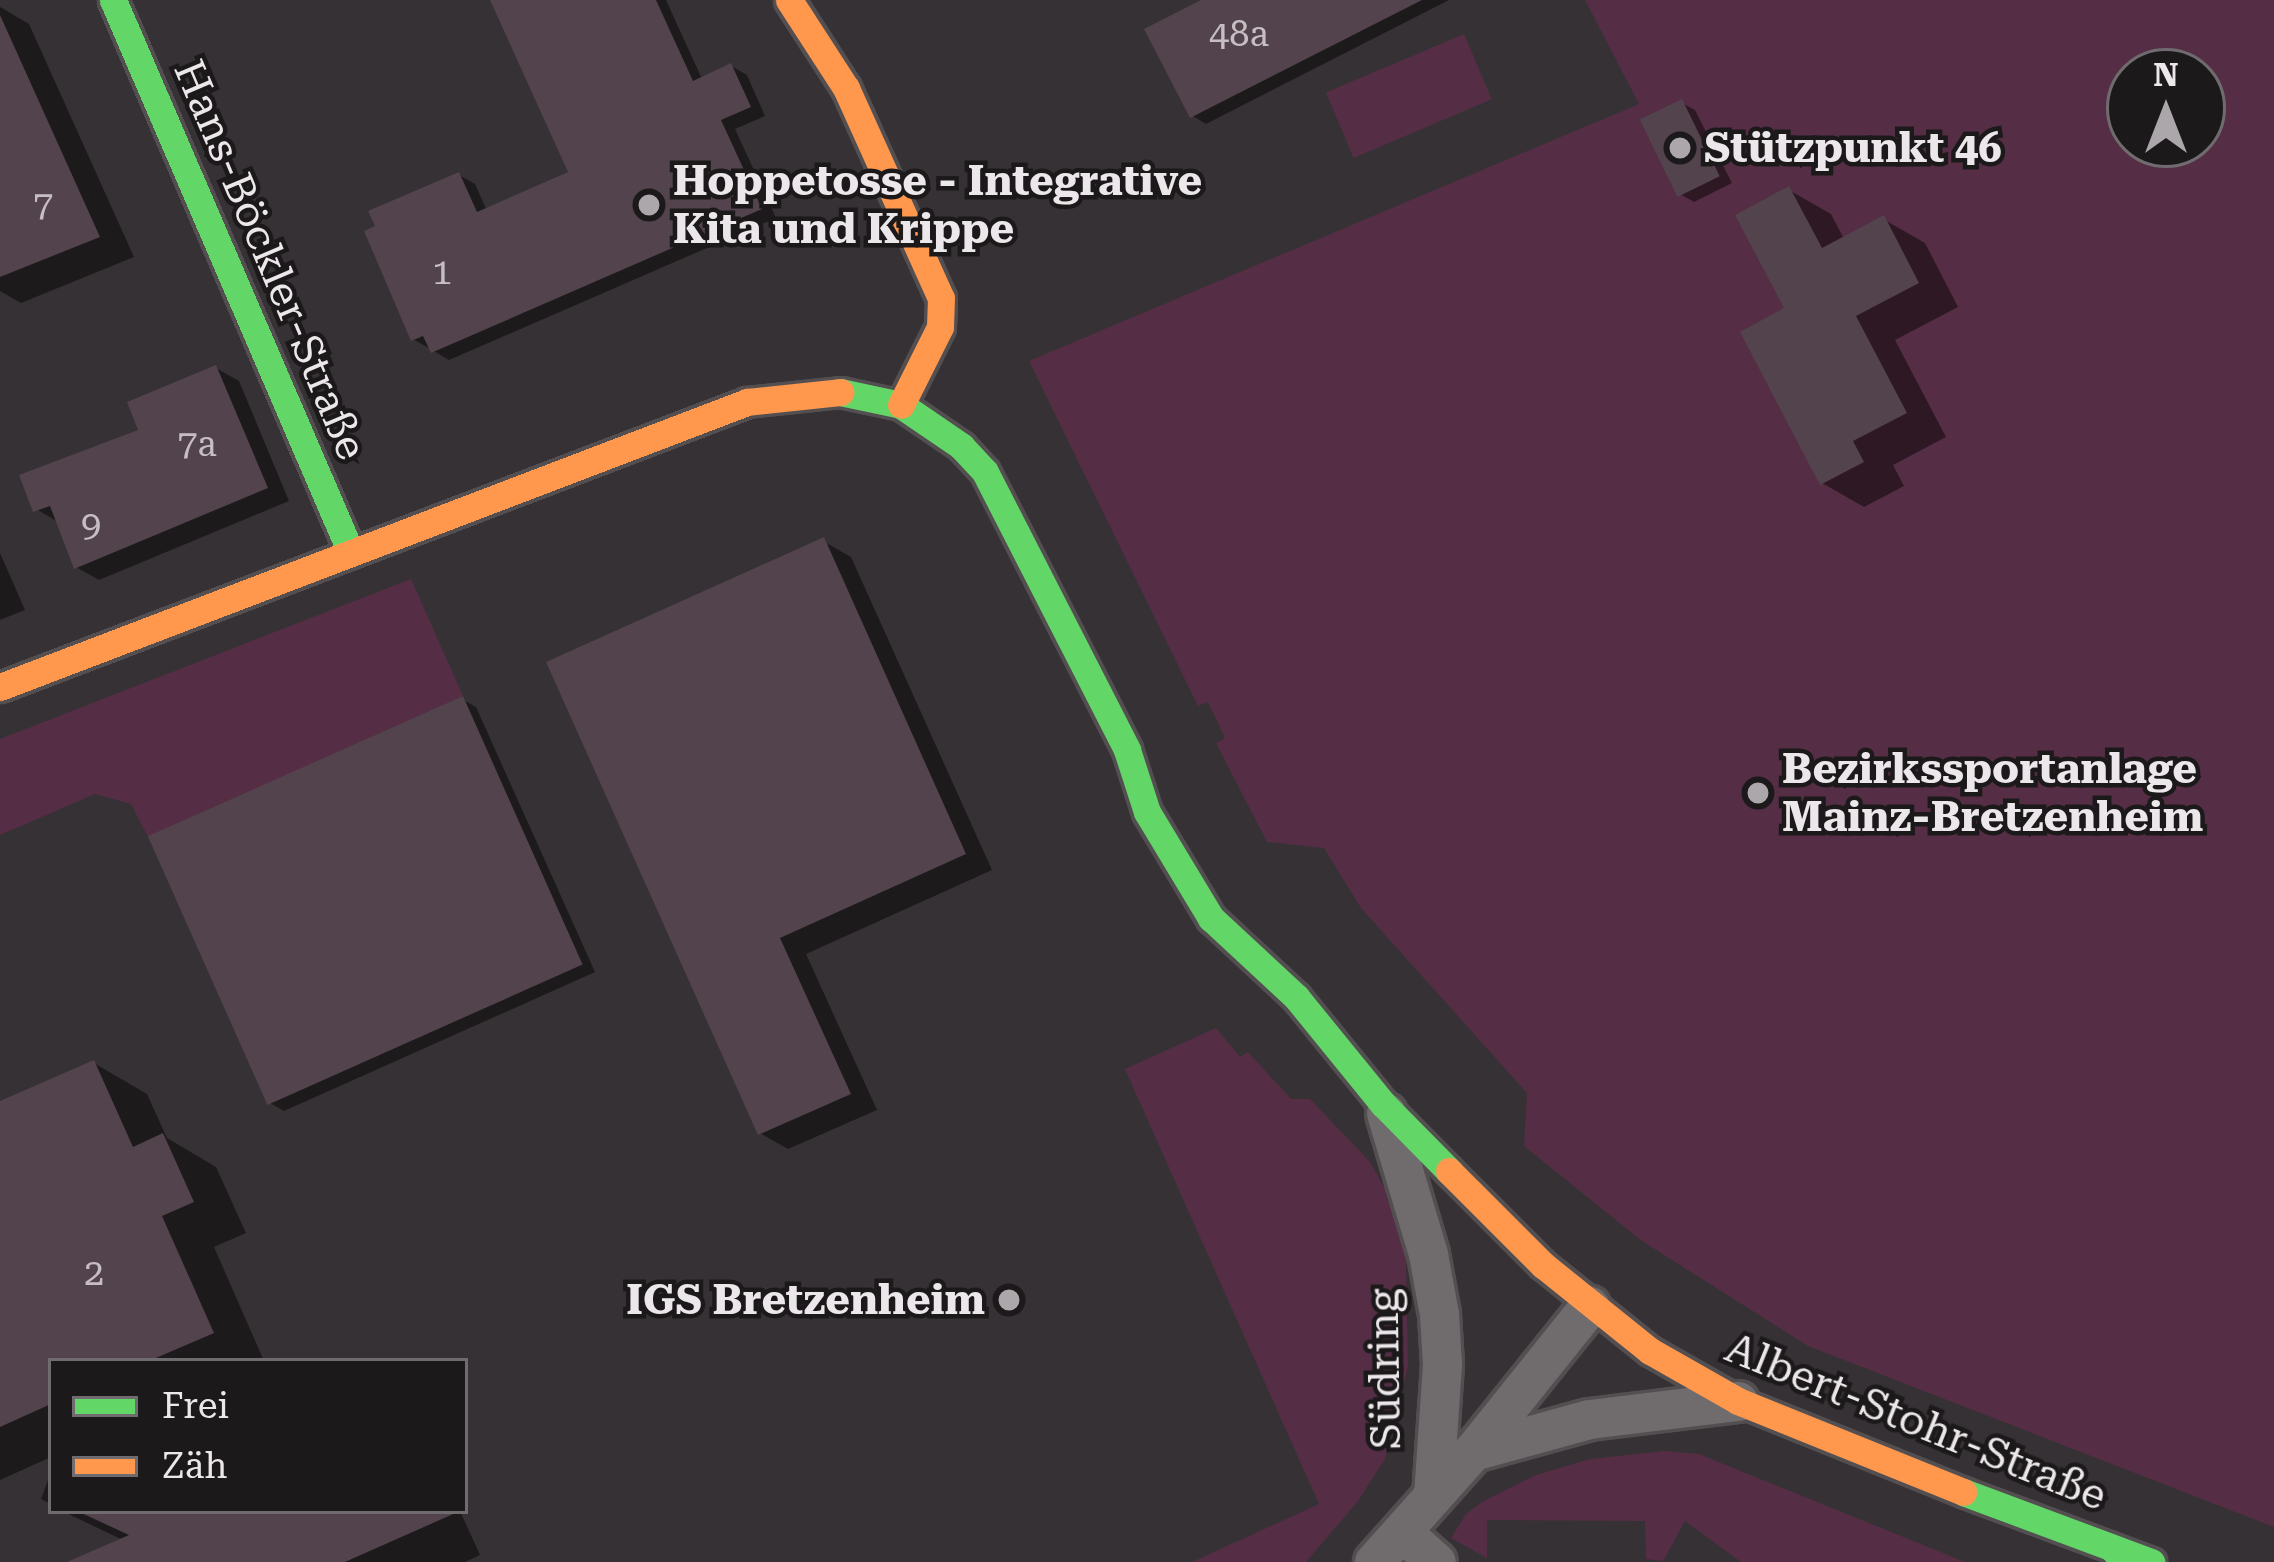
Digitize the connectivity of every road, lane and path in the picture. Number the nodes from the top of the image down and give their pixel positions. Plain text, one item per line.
1 (113, 0) edge
2 (789, 0) edge
3 (901, 405) junction
4 (351, 553) junction
5 (0, 687) edge
6 (1127, 750) junction
7 (1178, 799) dead end
8 (1252, 920) dead end
9 (1296, 997) junction
10 (1383, 1104) junction
11 (1589, 1306) junction
12 (1738, 1400) junction
13 (1473, 1451) junction
14 (1433, 1496) junction
15 (1402, 1532) junction
16 (2118, 1555) edge
17 (1374, 1562) edge
18 (1436, 1562) edge
19 (2151, 1562) edge

1 - 4 street, Hans-Böckler-Straße
2 - 3 street
3 - 4 street
3 - 6 street, Albert-Stohr-Straße
4 - 5 street
6 - 7 street, Albert-Stohr-Straße
6 - 9 street, Albert-Stohr-Straße
8 - 9 street, Albert-Stohr-Straße
9 - 10 street, Albert-Stohr-Straße
10 - 11 street, Albert-Stohr-Straße
10 - 14 street, Südring
11 - 12 street, Albert-Stohr-Straße
11 - 13 street, Südring
12 - 13 street, Südring
12 - 16 street, Albert-Stohr-Straße
13 - 14 street, Südring
14 - 15 street, Südring
15 - 17 street, Südring
15 - 18 street
16 - 19 street, Albert-Stohr-Straße

